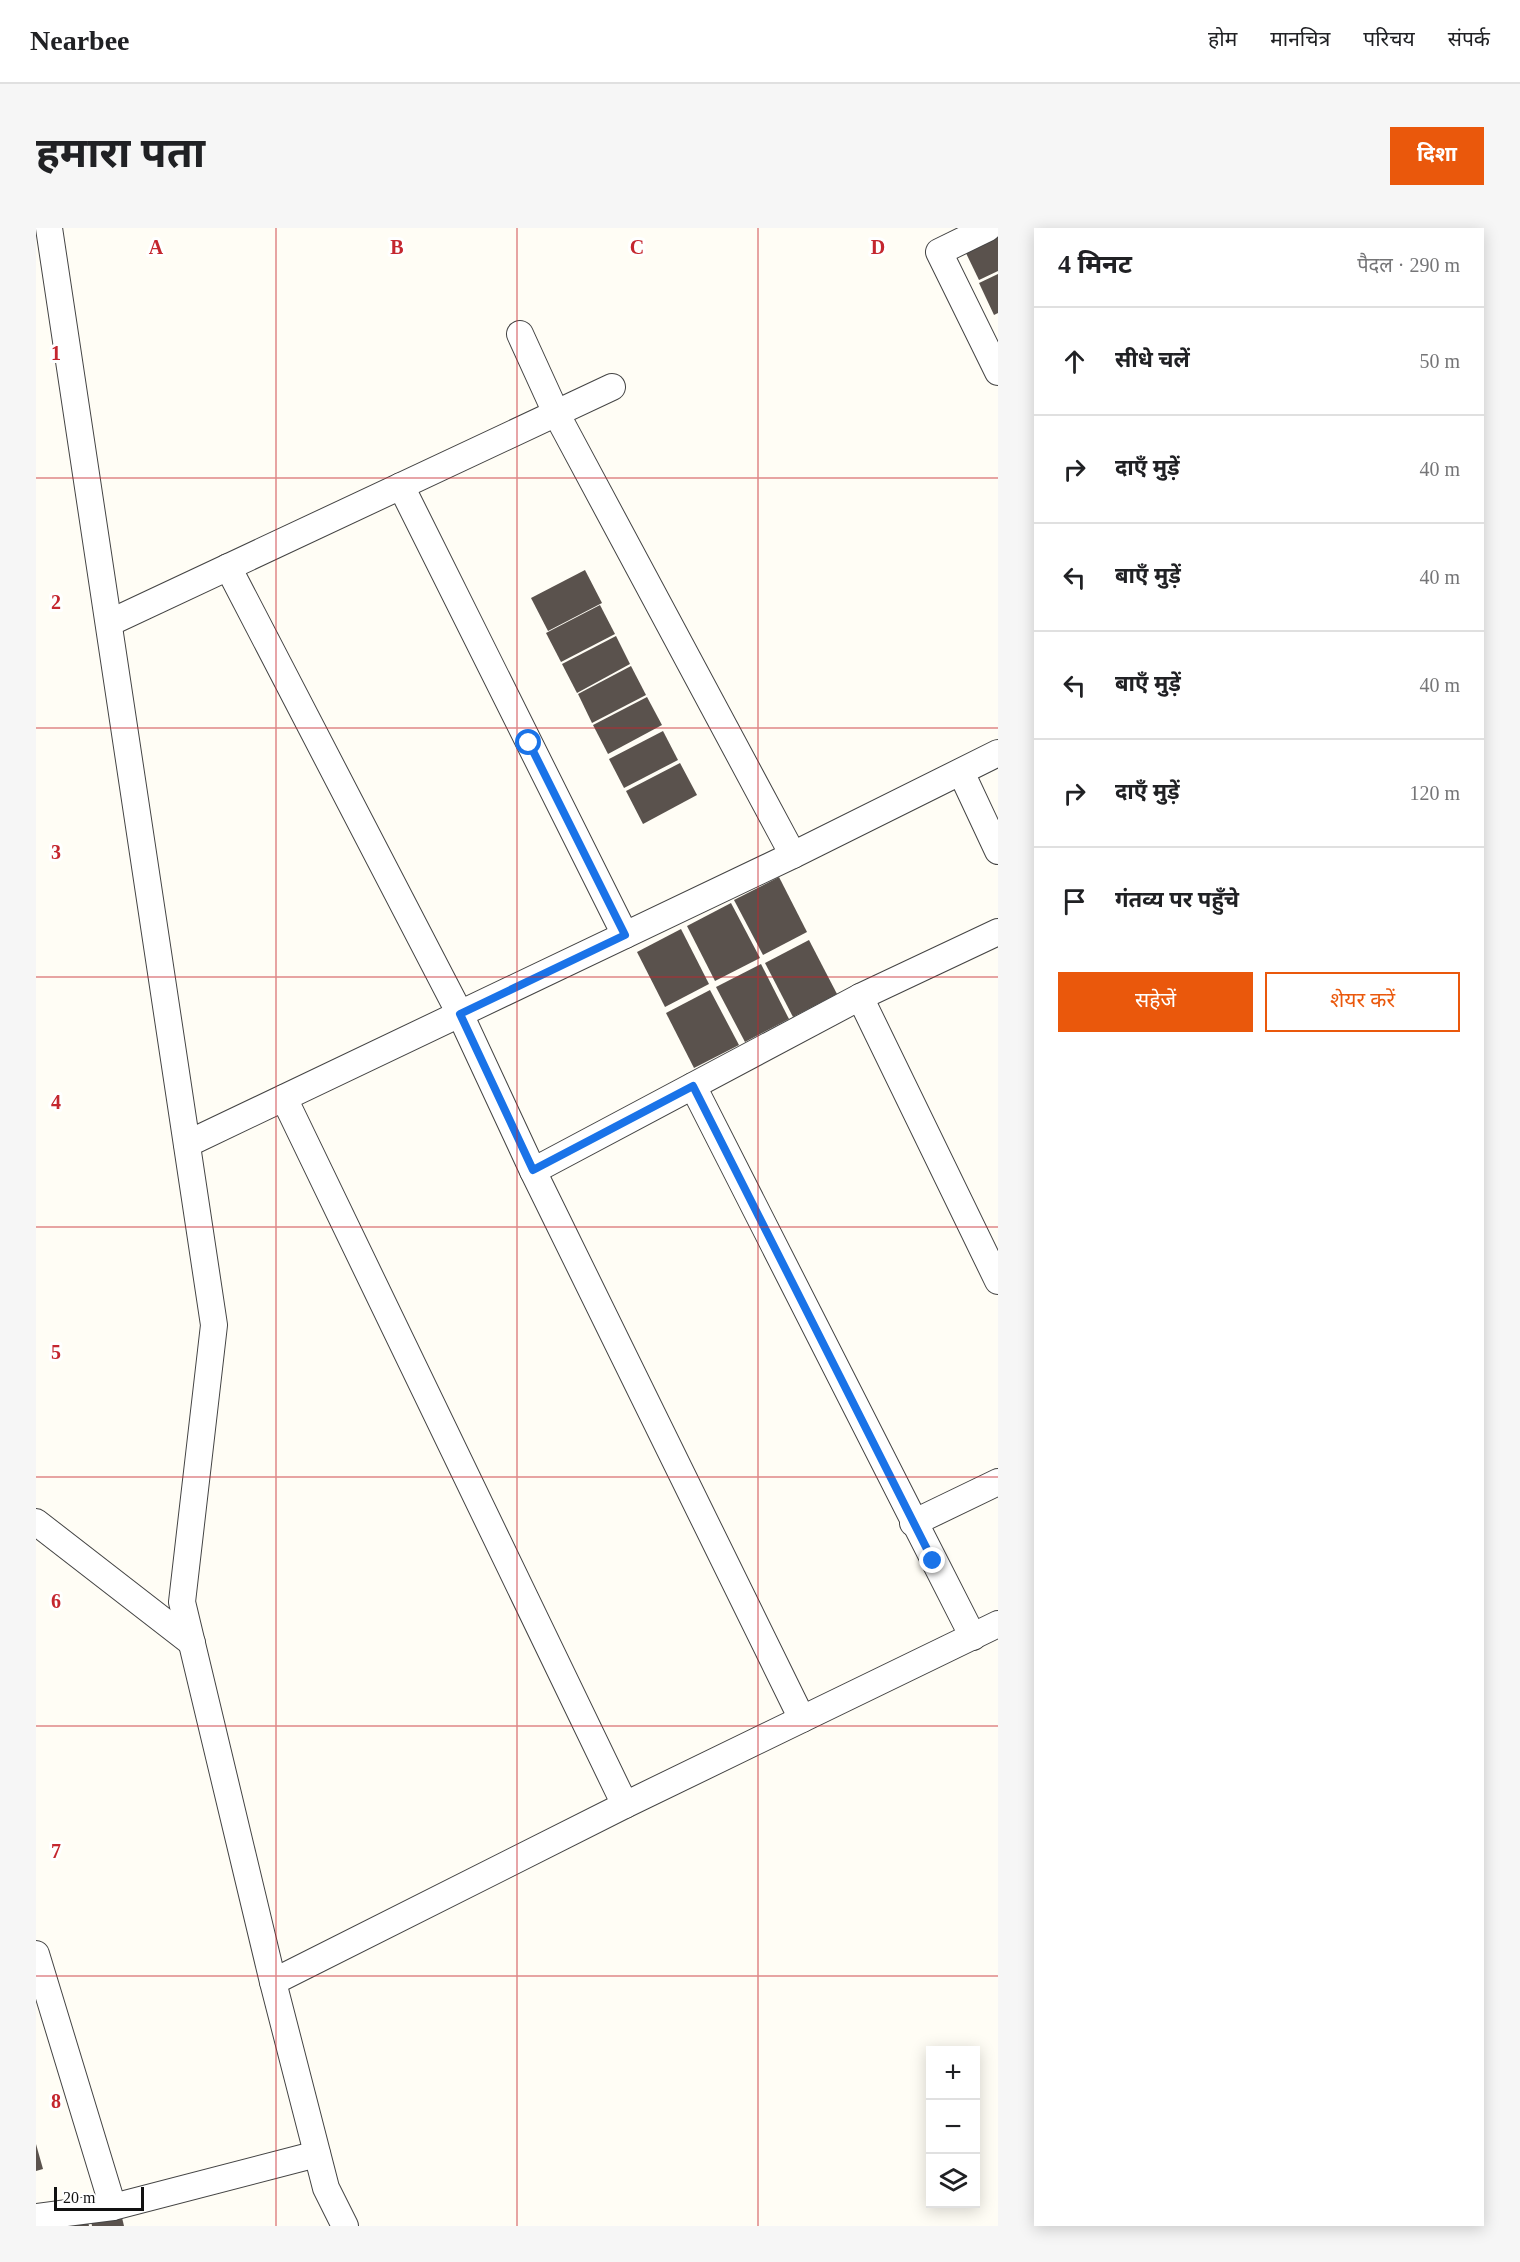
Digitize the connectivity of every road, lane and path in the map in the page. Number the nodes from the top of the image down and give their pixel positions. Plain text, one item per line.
1 (49, 228) edge
2 (988, 228) edge
3 (520, 334) dead end
4 (998, 372) edge
5 (612, 387) dead end
6 (556, 413) junction
7 (401, 486) junction
8 (228, 567) junction
9 (109, 623) junction
10 (998, 753) edge
11 (961, 772) junction
12 (998, 851) edge
13 (794, 855) junction
14 (998, 932) edge
15 (625, 935) junction
16 (860, 997) junction
17 (460, 1014) junction
18 (693, 1086) junction
19 (284, 1098) junction
20 (187, 1144) junction
21 (533, 1170) junction
22 (998, 1281) edge
23 (998, 1482) edge
24 (36, 1522) edge
25 (913, 1523) junction
26 (998, 1624) edge
27 (973, 1637) junction
28 (192, 1643) junction
29 (802, 1719) junction
30 (625, 1805) junction
31 (36, 1954) edge
32 (273, 1982) junction
33 (317, 2154) junction
34 (113, 2207) junction
35 (36, 2217) edge
36 (345, 2226) edge

1 - 9 street
2 - 4 street
3 - 6 street
5 - 6 street
6 - 7 street
6 - 13 street
7 - 8 street
7 - 15 street
8 - 9 street
8 - 17 street
9 - 20 street
10 - 11 street
11 - 12 street
11 - 13 street
13 - 15 street
14 - 16 street
15 - 17 street
16 - 18 street
16 - 22 street
17 - 19 street
17 - 21 street
18 - 21 street
18 - 25 street
19 - 20 street
19 - 30 street
20 - 28 street
21 - 29 street
23 - 25 street
24 - 28 street
25 - 27 street
26 - 27 street
27 - 29 street
28 - 32 street
29 - 30 street
30 - 32 street
31 - 34 street
32 - 33 street
33 - 34 street
33 - 36 street
34 - 35 street

